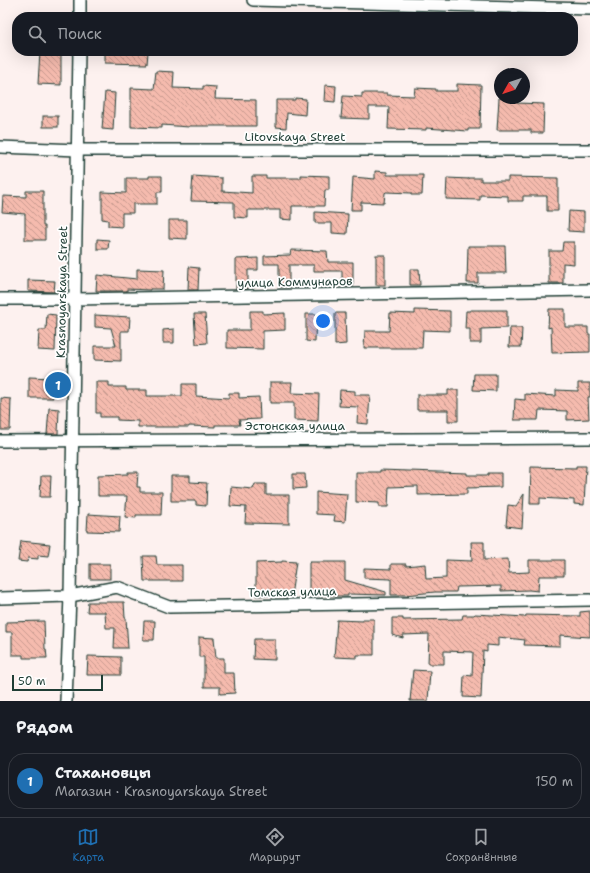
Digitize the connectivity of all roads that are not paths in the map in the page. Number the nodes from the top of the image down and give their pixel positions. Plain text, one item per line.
1 (80, 0) edge
2 (253, 0) edge
3 (590, 9) edge
4 (80, 12) edge
5 (79, 56) edge
6 (0, 147) edge
7 (78, 150) junction
8 (590, 150) edge
9 (590, 290) edge
10 (0, 299) edge
11 (75, 299) junction
12 (590, 438) edge
13 (73, 440) junction
14 (0, 441) edge
15 (70, 596) junction
16 (0, 598) edge
17 (590, 600) edge
18 (66, 701) edge

1 - 4 street
2 - 3 street
5 - 7 street, Krasnoyarskaya Street
6 - 7 street, Litovskaya Street
7 - 8 street, Litovskaya Street
7 - 11 street, Krasnoyarskaya Street
9 - 11 street, улица Коммунаров
10 - 11 street, улица Коммунаров
11 - 13 street, Krasnoyarskaya Street
12 - 13 street, Эстонская улица
13 - 14 street, Эстонская улица
13 - 15 street, Krasnoyarskaya Street
15 - 16 street, Томская улица
15 - 17 street, Томская улица
15 - 18 street, Krasnoyarskaya Street

